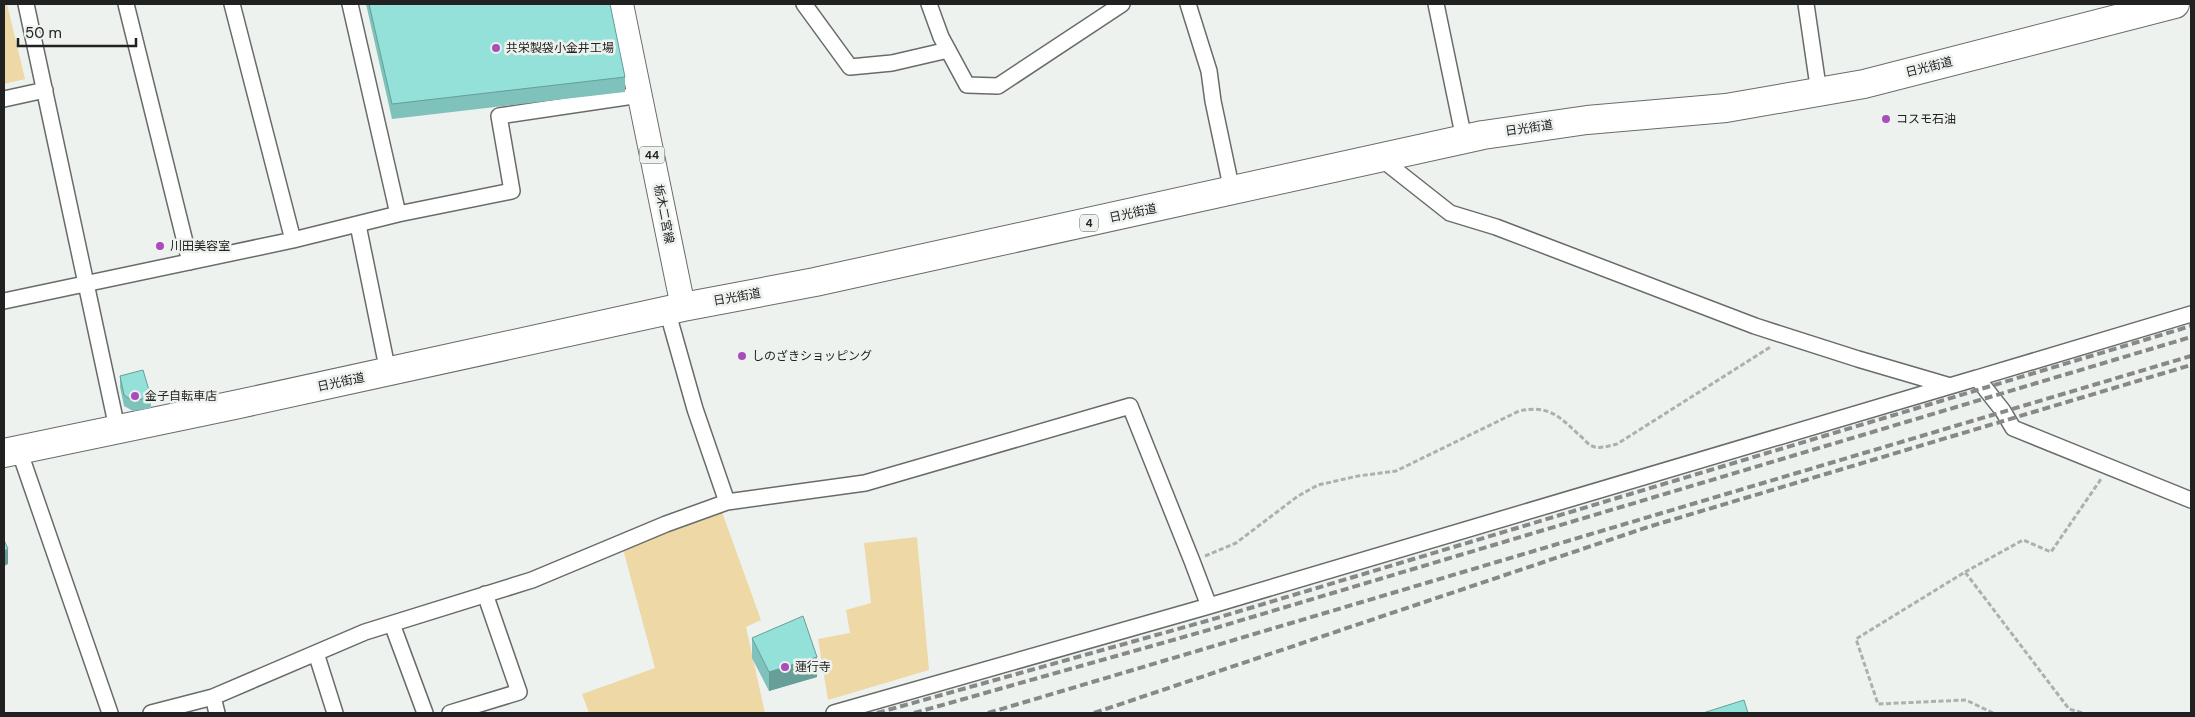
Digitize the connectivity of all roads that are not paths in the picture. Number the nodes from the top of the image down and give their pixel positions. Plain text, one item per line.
1 (26, 4) edge
2 (126, 4) edge
3 (232, 4) edge
4 (350, 4) edge
5 (621, 4) edge
6 (804, 4) edge
7 (929, 4) edge
8 (1122, 4) edge
9 (1188, 4) edge
10 (1436, 4) edge
11 (1806, 4) edge
12 (2175, 4) edge
13 (948, 50) junction
14 (45, 90) junction
15 (1819, 93) junction
16 (640, 95) junction
17 (4, 99) edge
18 (1464, 139) junction
19 (1379, 157) junction
20 (1232, 191) junction
21 (398, 214) junction
22 (358, 225) junction
23 (293, 240) junction
24 (190, 262) junction
25 (85, 285) junction
26 (4, 301) edge
27 (675, 308) junction
28 (2191, 314) edge
29 (388, 372) junction
30 (1977, 378) junction
31 (1950, 386) junction
32 (116, 428) junction
33 (12, 451) edge
34 (2191, 500) edge
35 (726, 502) junction
36 (485, 594) junction
37 (1209, 606) junction
38 (392, 624) junction
39 (316, 654) junction
40 (213, 697) junction
41 (110, 713) edge
42 (151, 713) edge
43 (217, 713) edge
44 (335, 713) edge
45 (424, 713) edge
46 (450, 713) edge
47 (834, 713) edge

1 - 14 street
2 - 24 street
3 - 23 street
4 - 21 street
5 - 16 main road, 栃木二宮線 / 44
6 - 13 street
7 - 13 street
8 - 13 street
9 - 20 street
10 - 18 street
11 - 15 street
12 - 15 highway, 日光街道 / 4
14 - 17 street
14 - 25 street
15 - 18 highway, 日光街道 / 4
16 - 21 street
16 - 27 main road, 栃木二宮線 / 44
18 - 19 highway, 日光街道 / 4
19 - 20 highway, 日光街道 / 4
19 - 31 street
20 - 27 highway, 日光街道 / 4
21 - 22 street
22 - 23 street
22 - 29 street
23 - 24 street
24 - 25 street
25 - 26 street
25 - 32 street
27 - 29 highway, 日光街道 / 4
27 - 35 street
28 - 30 street
29 - 32 highway, 日光街道 / 4
30 - 31 street
30 - 34 street
31 - 37 street
32 - 33 highway, 日光街道 / 4
33 - 41 street
35 - 36 street
35 - 37 street
36 - 38 street
36 - 46 street
37 - 47 street
38 - 39 street
38 - 45 street
39 - 40 street
39 - 44 street
40 - 42 street
40 - 43 street

